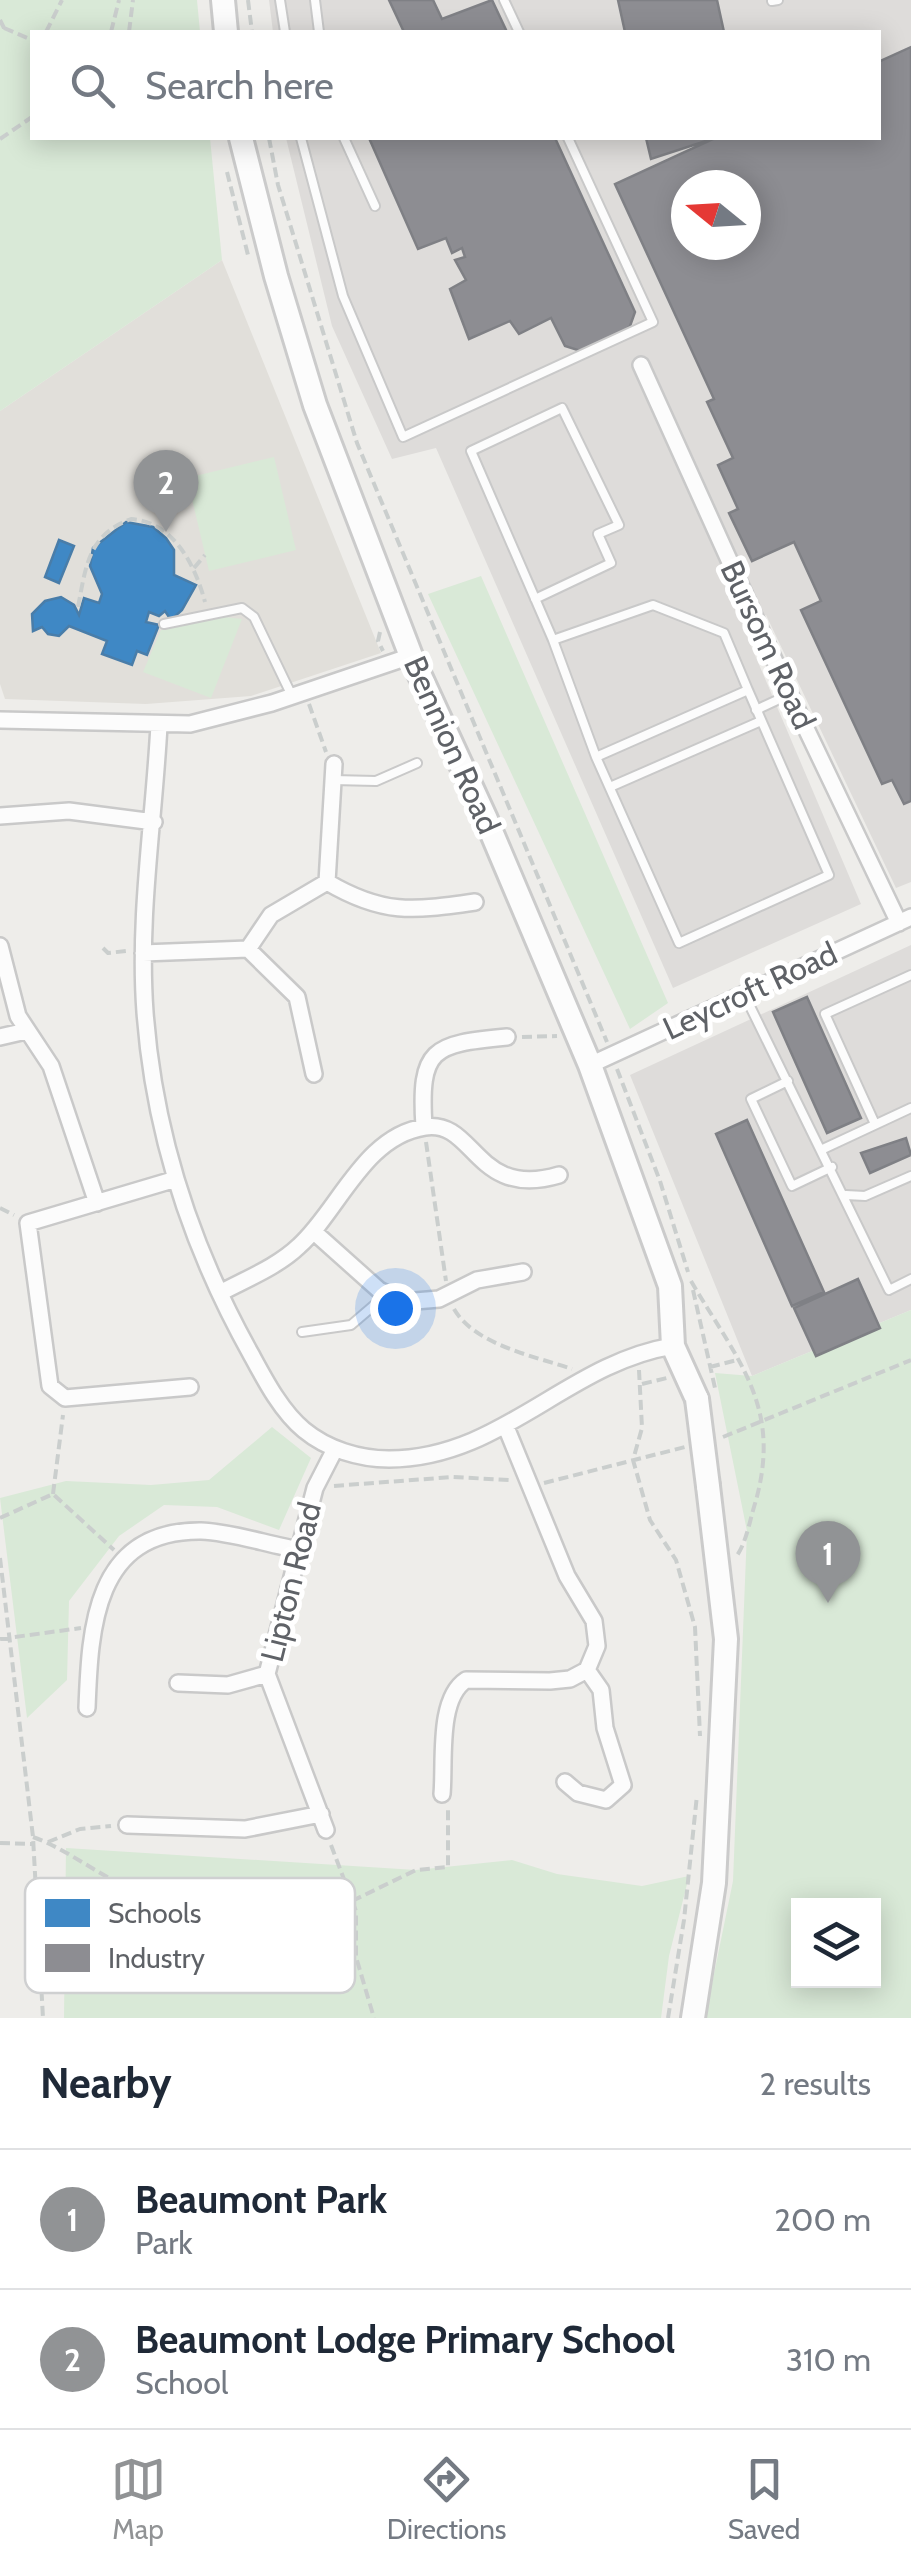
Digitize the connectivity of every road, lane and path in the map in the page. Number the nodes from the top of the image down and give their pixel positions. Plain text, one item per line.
1 (62, 0) edge
2 (119, 0) edge
3 (134, 0) edge
4 (224, 0) edge
5 (248, 0) edge
6 (280, 0) edge
7 (314, 0) edge
8 (504, 0) edge
9 (0, 20) edge
10 (2, 29) edge
11 (47, 30) edge
12 (112, 30) edge
13 (130, 30) edge
14 (226, 30) edge
15 (252, 30) edge
16 (285, 30) edge
17 (319, 30) edge
18 (518, 30) edge
19 (30, 39) edge
20 (30, 118) edge
21 (0, 138) edge
22 (242, 140) edge
23 (269, 140) edge
24 (301, 140) edge
25 (345, 140) edge
26 (569, 140) edge
27 (376, 206) dead end
28 (641, 365) dead end
29 (205, 555) dead end
30 (194, 568) junction
31 (535, 598) junction
32 (78, 606) dead end
33 (208, 614) junction
34 (164, 624) dead end
35 (553, 640) junction
36 (412, 656) junction
37 (748, 690) junction
38 (299, 694) junction
39 (790, 695) junction
40 (756, 710) junction
41 (0, 720) edge
42 (761, 721) junction
43 (160, 725) junction
44 (596, 757) junction
45 (417, 763) dead end
46 (334, 772) junction
47 (610, 787) junction
48 (0, 816) edge
49 (154, 822) junction
50 (326, 882) junction
51 (474, 902) dead end
52 (905, 920) edge
53 (0, 946) edge
54 (103, 948) dead end
55 (248, 949) junction
56 (143, 953) junction
57 (911, 975) edge
58 (744, 994) junction
59 (26, 1031) junction
60 (576, 1035) junction
61 (0, 1037) edge
62 (507, 1037) joint
63 (612, 1055) junction
64 (590, 1066) junction
65 (314, 1074) dead end
66 (788, 1081) junction
67 (911, 1108) edge
68 (876, 1124) junction
69 (424, 1127) junction
70 (823, 1149) junction
71 (832, 1168) junction
72 (559, 1176) dead end
73 (911, 1176) edge
74 (176, 1179) junction
75 (846, 1195) junction
76 (97, 1203) junction
77 (313, 1231) junction
78 (523, 1272) dead end
79 (911, 1280) edge
80 (680, 1283) junction
81 (220, 1292) junction
82 (386, 1295) junction
83 (450, 1296) junction
84 (302, 1332) dead end
85 (673, 1346) junction
86 (635, 1356) junction
87 (911, 1360) edge
88 (590, 1376) junction
89 (190, 1387) dead end
90 (706, 1397) junction
91 (65, 1398) junction
92 (765, 1420) junction
93 (506, 1427) junction
94 (713, 1440) dead end
95 (697, 1444) dead end
96 (335, 1448) junction
97 (633, 1460) junction
98 (528, 1480) junction
99 (315, 1488) junction
100 (53, 1494) junction
101 (0, 1518) edge
102 (300, 1550) junction
103 (0, 1558) edge
104 (125, 1560) junction
105 (719, 1582) junction
106 (90, 1627) junction
107 (10, 1638) junction
108 (0, 1639) edge
109 (588, 1670) junction
110 (267, 1674) junction
111 (178, 1683) dead end
112 (87, 1708) dead end
113 (701, 1752) dead end
114 (564, 1782) dead end
115 (698, 1788) dead end
116 (442, 1794) joint
117 (324, 1822) junction
118 (127, 1824) joint
119 (33, 1837) junction
120 (0, 1842) edge
121 (48, 1842) junction
122 (33, 1844) junction
123 (35, 1878) edge
124 (110, 1878) edge
125 (344, 1878) edge
126 (355, 1900) edge
127 (356, 1912) edge
128 (42, 1993) edge
129 (43, 2018) edge
130 (374, 2018) edge
131 (668, 2018) edge
132 (692, 2018) edge

1 - 11 path
2 - 12 path
3 - 13 path
4 - 14 street
5 - 15 path
6 - 16 lane
7 - 17 lane
8 - 18 lane
9 - 10 path
10 - 19 path
20 - 21 path
22 - 36 street, Bennion Road
23 - 63 path
24 - 26 lane
25 - 27 lane
28 - 39 street, Bursom Road
29 - 30 path
30 - 32 path
30 - 33 path
31 - 31 lane
31 - 35 lane
33 - 34 lane
33 - 38 lane
35 - 37 lane
35 - 44 lane
36 - 38 street
36 - 60 street, Bennion Road
37 - 40 lane
37 - 44 lane
38 - 43 street
38 - 46 path
39 - 40 lane
39 - 52 street, Bursom Road
40 - 42 lane
41 - 43 street
42 - 47 lane
42 - 47 lane
43 - 49 street
44 - 47 lane
45 - 46 lane
46 - 50 street
48 - 49 street
49 - 56 street
50 - 51 street
50 - 55 street
52 - 58 street, Leycroft Road
53 - 59 street
54 - 56 path
55 - 56 street
55 - 65 street
56 - 74 street
57 - 68 lane
58 - 63 street, Leycroft Road
58 - 66 lane
59 - 61 street
59 - 76 street
60 - 62 path
60 - 64 street, Bennion Road
62 - 69 street
63 - 64 street, Leycroft Road
63 - 80 path
64 - 80 street, Bennion Road
66 - 70 lane
66 - 71 lane
67 - 68 lane
68 - 70 lane
69 - 72 street
69 - 77 street
69 - 83 path
70 - 71 lane
71 - 75 lane
73 - 75 lane
74 - 76 street
74 - 81 street
75 - 79 lane
76 - 91 street
77 - 81 street
77 - 82 street
78 - 83 street
80 - 85 street, Bennion Road
80 - 90 path
80 - 92 path
81 - 96 street
82 - 83 street
82 - 84 lane
83 - 88 path
85 - 86 street
85 - 90 street
86 - 88 street
86 - 97 path
87 - 92 path
88 - 93 street
89 - 91 street
90 - 105 street, bridge
91 - 100 path
92 - 94 path
92 - 105 path
93 - 96 street
93 - 98 street
95 - 97 path
96 - 99 street, Lipton Road
97 - 98 path
97 - 113 path
98 - 99 path
98 - 109 street
99 - 102 street, Lipton Road
100 - 101 path
100 - 104 path
102 - 104 street
102 - 110 street, Lipton Road
103 - 107 path
104 - 106 street
105 - 132 street
106 - 107 path
106 - 112 street
107 - 108 path
107 - 119 path
109 - 114 street
109 - 116 street
110 - 111 street
110 - 117 street, Lipton Road
115 - 131 path
116 - 126 path
117 - 118 street
117 - 125 path
118 - 121 path
119 - 121 path
119 - 122 path
120 - 122 path
121 - 124 path
122 - 123 path
127 - 130 path
128 - 129 path

